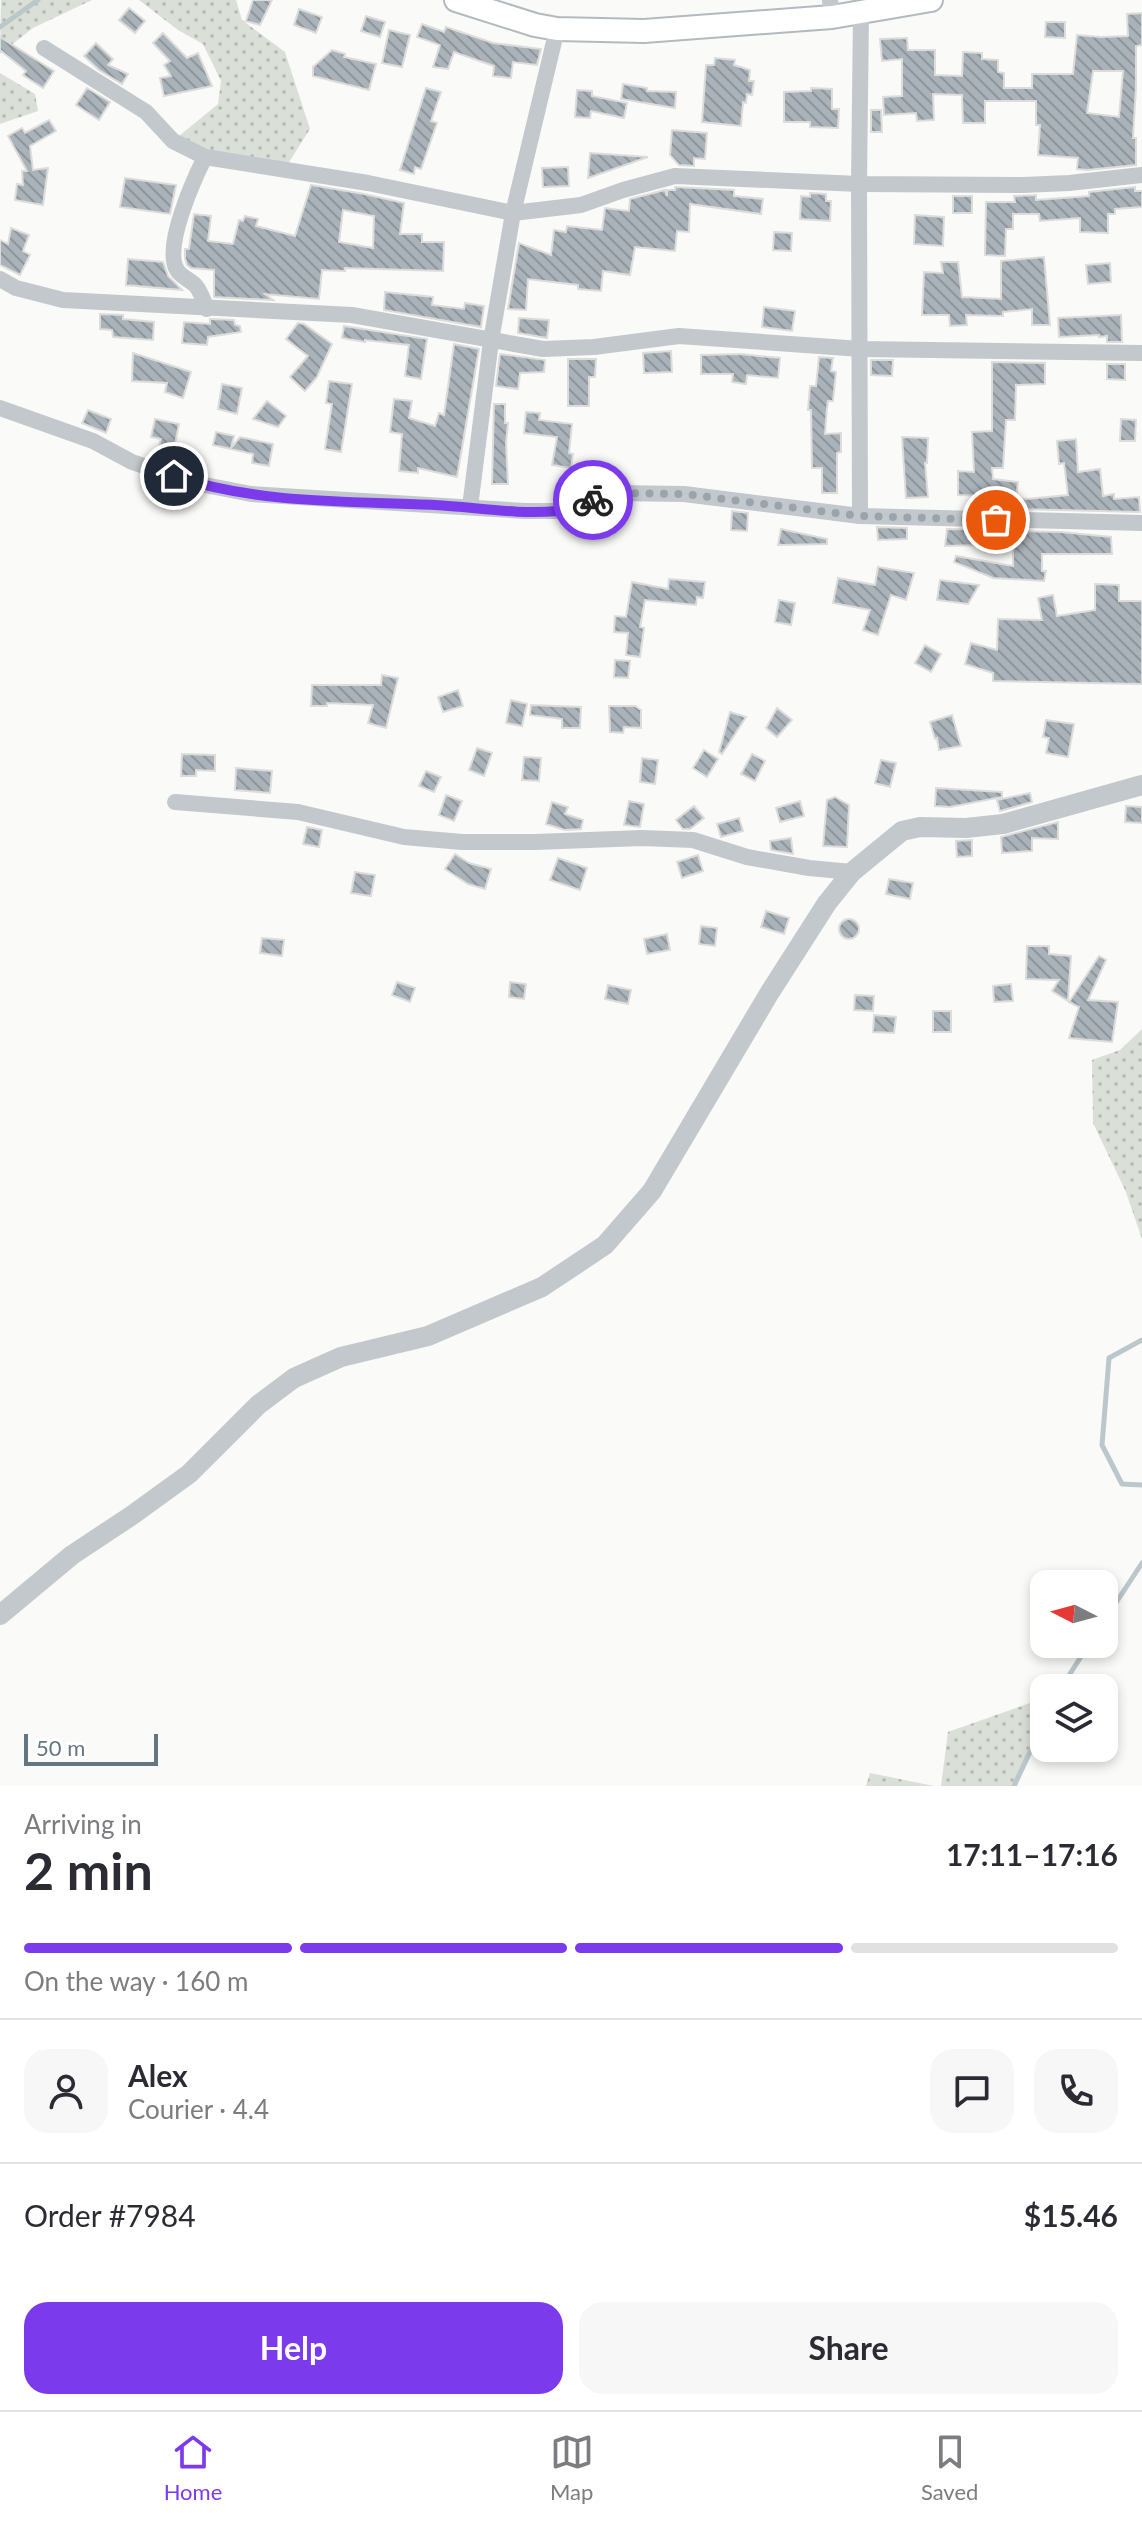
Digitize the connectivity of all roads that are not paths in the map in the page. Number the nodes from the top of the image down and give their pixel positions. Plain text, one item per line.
1 (456, 0) edge
2 (931, 0) edge
3 (831, 8) edge
4 (861, 13) junction
5 (557, 29) junction
6 (44, 48) dead end
7 (205, 157) junction
8 (1142, 175) edge
9 (859, 184) junction
10 (513, 213) junction
11 (0, 279) edge
12 (207, 309) junction
13 (491, 341) junction
14 (861, 349) junction
15 (1142, 353) edge
16 (0, 408) edge
17 (470, 507) junction
18 (860, 516) junction
19 (1142, 523) edge
20 (1142, 785) edge
21 (175, 802) dead end
22 (852, 872) junction
23 (0, 1615) edge

1 - 5 main road
2 - 4 main road
3 - 4 main road
3 - 5 main road
4 - 9 street
5 - 10 street
6 - 7 street
7 - 10 street
7 - 12 street
8 - 9 street
9 - 10 street
9 - 14 street
10 - 13 street
11 - 12 street
12 - 13 street
13 - 14 street
13 - 17 street
14 - 15 street
14 - 18 street
16 - 17 street
17 - 18 street
18 - 19 street
20 - 22 street
21 - 22 street
22 - 23 street

